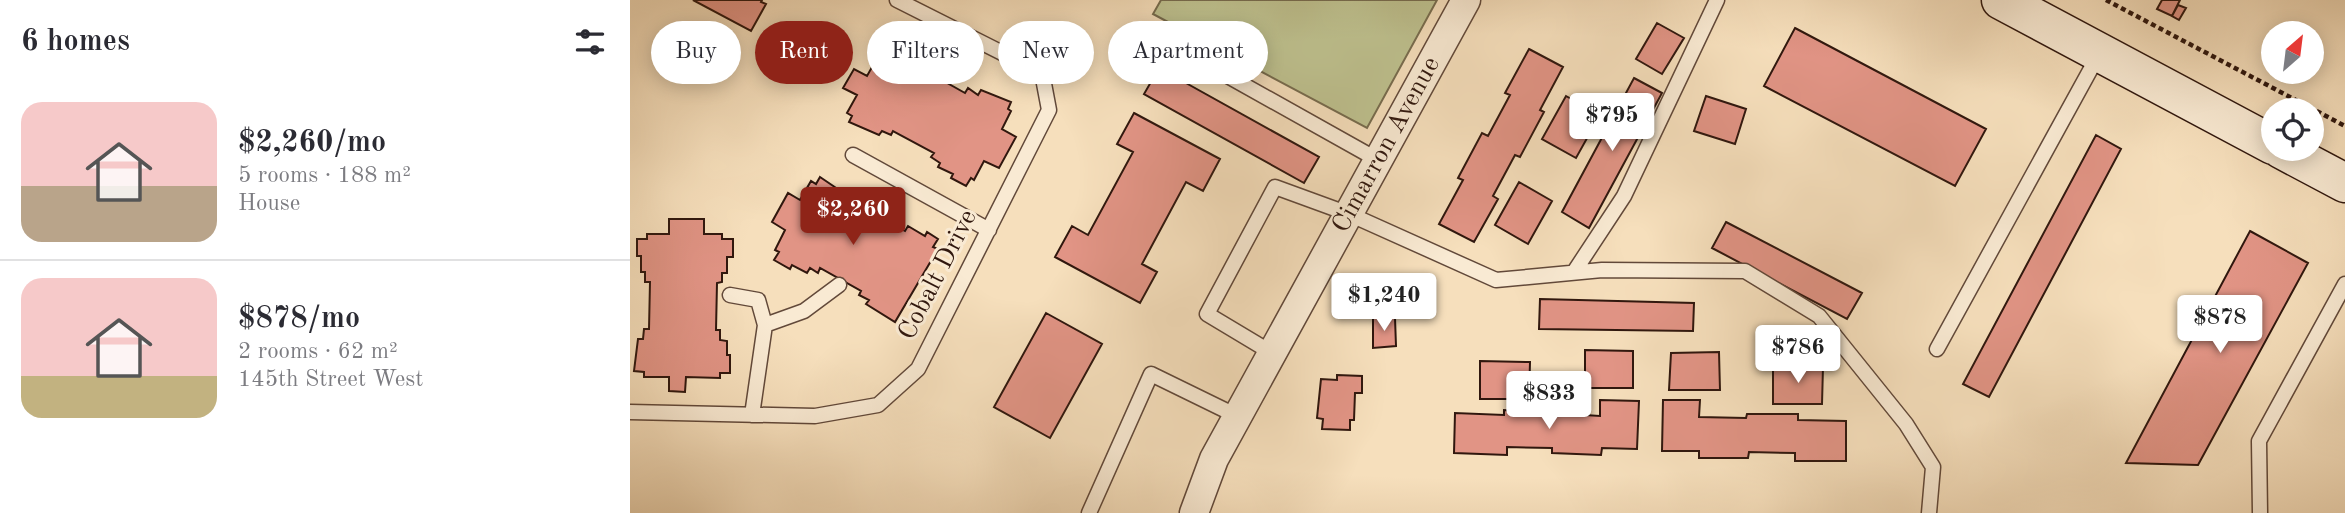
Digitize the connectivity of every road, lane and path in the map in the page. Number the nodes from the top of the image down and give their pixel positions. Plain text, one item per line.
1 (897, 0) edge
2 (1466, 0) edge
3 (1717, 0) edge
4 (2001, 0) edge
5 (2106, 0) edge
6 (2100, 52) junction
7 (1242, 84) edge
8 (2345, 126) edge
9 (2261, 139) edge
10 (853, 155) dead end
11 (1378, 160) junction
12 (2304, 161) edge
13 (2345, 183) edge
14 (1349, 214) junction
15 (989, 230) junction
16 (1574, 272) junction
17 (2345, 284) edge
18 (839, 285) dead end
19 (730, 295) dead end
20 (765, 325) junction
21 (1937, 349) dead end
22 (1272, 353) junction
23 (630, 412) edge
24 (752, 415) junction
25 (1237, 416) junction
26 (1089, 513) edge
27 (1194, 513) edge
28 (1929, 513) edge
29 (2260, 513) edge

1 - 15 lane, Cobalt Drive
2 - 11 street, Cimarron Avenue
3 - 16 lane
4 - 6 street
5 - 8 path
6 - 9 street
6 - 21 lane
7 - 11 lane
10 - 15 lane
11 - 14 street, Cimarron Avenue
12 - 13 street
14 - 16 lane
14 - 22 street, Cimarron Avenue
14 - 22 lane
15 - 24 lane, Cobalt Drive
16 - 28 lane
17 - 29 lane
18 - 20 lane
19 - 20 lane
20 - 24 lane
22 - 25 street, Cimarron Avenue
23 - 24 lane, Cobalt Drive
25 - 26 lane
25 - 27 street, Cimarron Avenue

